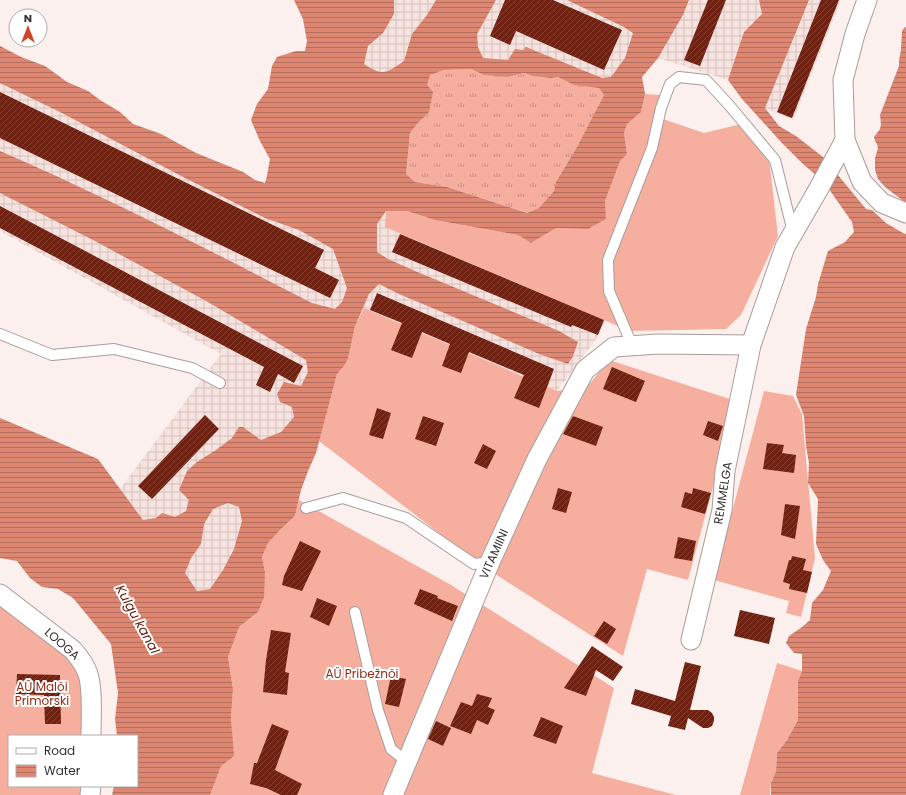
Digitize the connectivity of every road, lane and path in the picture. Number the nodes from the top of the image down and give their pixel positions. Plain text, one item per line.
1 (867, 0) edge
2 (845, 140) junction
3 (906, 213) edge
4 (793, 233) junction
5 (0, 334) edge
6 (632, 345) junction
7 (751, 345) junction
8 (220, 383) dead end
9 (306, 508) dead end
10 (490, 562) junction
11 (0, 594) edge
12 (355, 612) dead end
13 (691, 640) dead end
14 (91, 735) edge
15 (406, 761) junction
16 (393, 795) edge

1 - 2 street
2 - 3 street
2 - 4 street, REMMELGA
4 - 6 lane
4 - 7 street, REMMELGA
5 - 8 lane
6 - 7 street, VITAMIINI
6 - 10 street, VITAMIINI
7 - 13 street, REMMELGA
9 - 10 lane
10 - 15 street, VITAMIINI
11 - 14 street, LOOGA
12 - 15 lane
15 - 16 street, VITAMIINI

